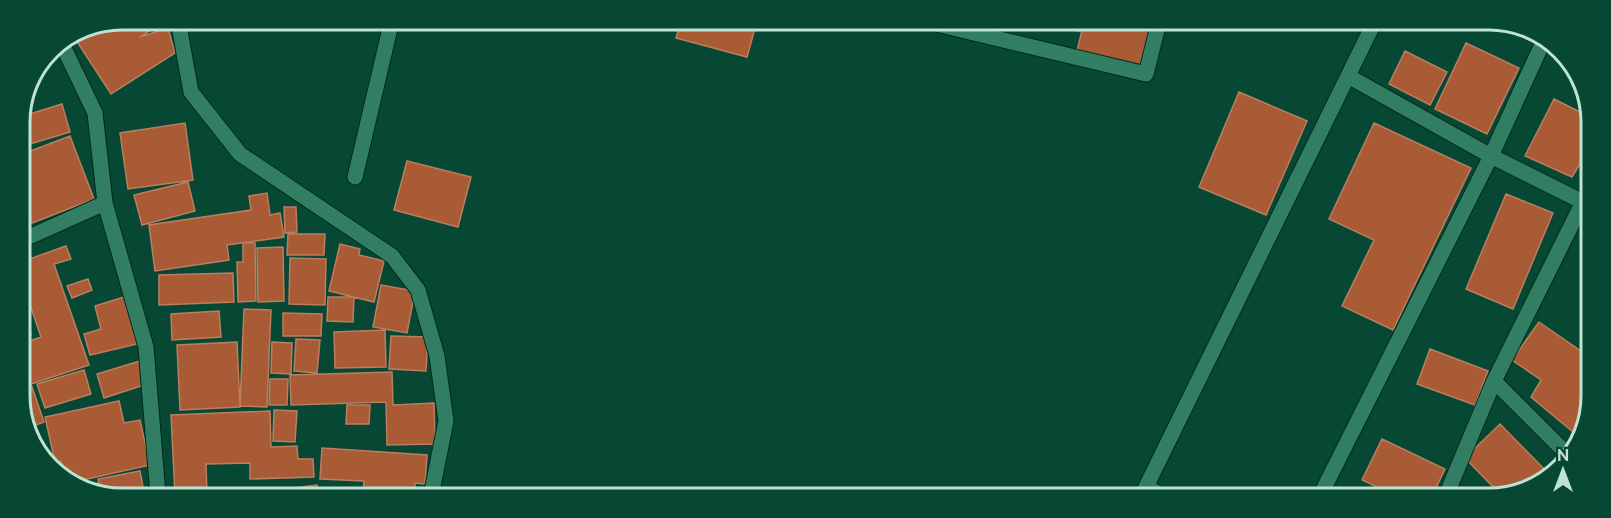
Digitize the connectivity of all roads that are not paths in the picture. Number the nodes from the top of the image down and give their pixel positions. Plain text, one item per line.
1 (180, 30) edge
2 (390, 30) edge
3 (986, 30) edge
4 (1157, 30) edge
5 (1371, 30) edge
6 (1541, 46) edge
7 (65, 50) edge
8 (1348, 76) junction
9 (1491, 156) junction
10 (355, 177) dead end
11 (1581, 194) edge
12 (105, 203) junction
13 (1581, 206) edge
14 (30, 237) edge
15 (1494, 381) junction
16 (1553, 440) edge
17 (157, 488) edge
18 (433, 488) edge
19 (1146, 488) edge
20 (1324, 488) edge
21 (1449, 488) edge

1 - 18 street
2 - 10 street
3 - 4 street
5 - 8 street
6 - 9 street
7 - 12 street
8 - 9 street
8 - 19 street
9 - 11 street
9 - 20 street
12 - 14 street
12 - 17 street
13 - 15 street
15 - 16 street
15 - 21 street

